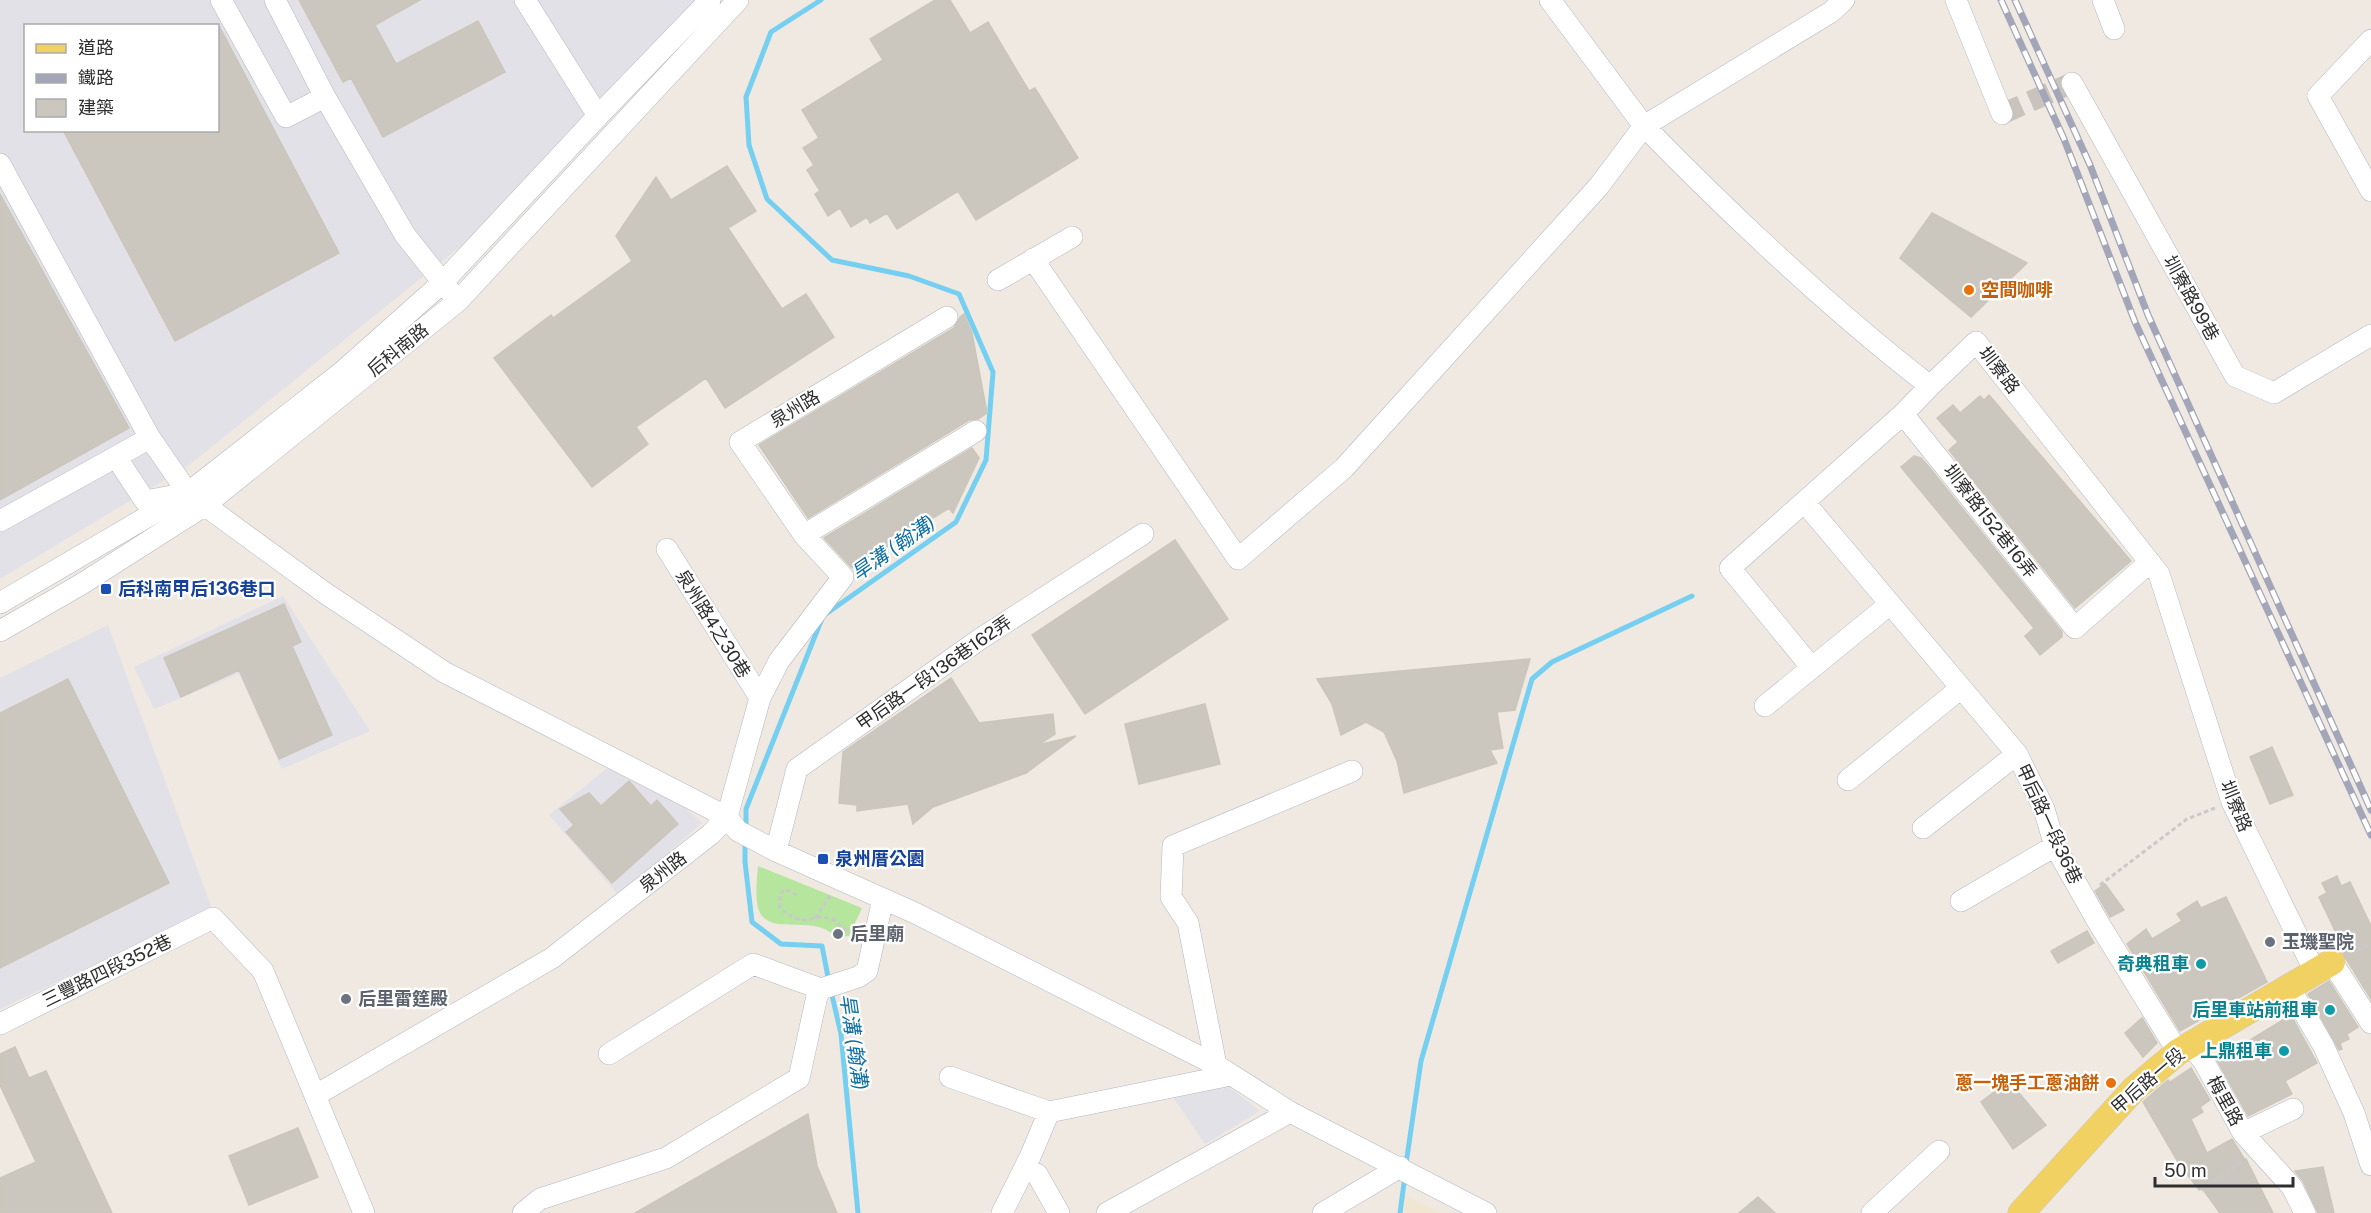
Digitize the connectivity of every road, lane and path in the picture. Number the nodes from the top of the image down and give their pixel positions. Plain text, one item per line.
1 (221, 0) edge
2 (275, 0) edge
3 (525, 0) edge
4 (710, 0) edge
5 (738, 0) edge
6 (1550, 0) edge
7 (1844, 0) edge
8 (1956, 0) edge
9 (2103, 0) edge
10 (2114, 29) dead end
11 (2371, 40) edge
12 (2072, 83) dead end
13 (325, 97) junction
14 (2002, 114) dead end
15 (598, 116) junction
16 (1644, 126) junction
17 (0, 165) edge
18 (2371, 191) edge
19 (1072, 237) dead end
20 (1033, 259) junction
21 (998, 280) dead end
22 (442, 283) junction
23 (458, 302) junction
24 (947, 317) dead end
25 (2371, 335) edge
26 (1930, 386) junction
27 (1903, 414) junction
28 (976, 431) dead end
29 (150, 438) junction
30 (116, 457) junction
31 (196, 499) junction
32 (1805, 503) junction
33 (0, 521) edge
34 (1143, 534) dead end
35 (804, 536) junction
36 (667, 549) dead end
37 (2150, 562) junction
38 (0, 603) edge
39 (1890, 604) junction
40 (0, 631) edge
41 (1812, 668) junction
42 (1961, 688) junction
43 (759, 698) junction
44 (1765, 706) dead end
45 (2017, 754) junction
46 (1352, 771) dead end
47 (1848, 780) dead end
48 (2232, 802) junction
49 (1923, 828) dead end
50 (740, 830) junction
51 (2055, 846) junction
52 (776, 851) junction
53 (840, 880) junction
54 (797, 895) dead end
55 (2084, 897) junction
56 (882, 899) junction
57 (1961, 901) dead end
58 (815, 918) junction
59 (851, 932) dead end
60 (2323, 967) junction
61 (2289, 987) junction
62 (821, 989) junction
63 (2371, 1023) edge
64 (0, 1024) edge
65 (2184, 1049) junction
66 (609, 1054) dead end
67 (1224, 1070) junction
68 (950, 1077) dead end
69 (316, 1095) junction
70 (2293, 1109) dead end
71 (1049, 1112) junction
72 (1290, 1112) junction
73 (2243, 1133) junction
74 (1939, 1151) dead end
75 (2260, 1151) junction
76 (2371, 1165) edge
77 (1405, 1170) junction
78 (1037, 1174) dead end
79 (2201, 1190) dead end
80 (364, 1213) edge
81 (523, 1213) edge
82 (1002, 1213) edge
83 (1059, 1213) edge
84 (1107, 1213) edge
85 (1323, 1213) edge
86 (1486, 1213) edge
87 (1872, 1213) edge
88 (2021, 1213) edge
89 (2305, 1213) edge

1 - 13 street
2 - 13 street
3 - 15 street
4 - 15 street, 后科南路
5 - 23 street, 后科南路
6 - 16 street
7 - 16 street
8 - 14 street
9 - 10 street
11 - 18 street
12 - 25 street, 圳寮路99巷
13 - 22 street
15 - 22 street, 后科南路
16 - 20 street
16 - 26 street
17 - 29 street
19 - 20 street
20 - 21 street
22 - 23 street
22 - 31 street, 后科南路
23 - 31 street, 后科南路
24 - 35 street, 泉州路
26 - 27 street
26 - 37 street, 圳寮路
27 - 32 street
27 - 37 street, 圳寮路152巷16弄
28 - 35 street
29 - 30 street
29 - 31 street
30 - 31 street
30 - 33 street
31 - 38 street, 后科南路
31 - 40 street, 后科南路
31 - 50 street
32 - 39 street, 甲后路一段36巷
32 - 41 street
34 - 52 street, 甲后路一段136巷162弄
35 - 43 street, 泉州路
36 - 43 street, 泉州路4之30巷
37 - 48 street, 圳寮路
39 - 41 street
39 - 42 street, 甲后路一段36巷
41 - 44 street
42 - 45 street, 甲后路一段36巷
42 - 47 street
43 - 50 street, 泉州路
45 - 49 street
45 - 51 street, 甲后路一段36巷
46 - 67 street
48 - 55 path
48 - 60 street, 圳寮路
50 - 52 street
50 - 69 street, 泉州路
51 - 55 street, 甲后路一段36巷
51 - 57 street
52 - 53 street
53 - 56 street
53 - 58 path
54 - 58 path
55 - 65 street, 甲后路一段36巷
56 - 62 street
56 - 67 street
58 - 59 path
60 - 61 main road, 甲后路一段
60 - 63 street
61 - 65 main road, 甲后路一段
61 - 76 street
62 - 66 street
62 - 81 street
64 - 69 street, 三豐路四段352巷
65 - 73 street, 梅里路
65 - 88 main road, 甲后路一段
67 - 71 street
67 - 72 street
68 - 71 street
69 - 80 street
70 - 73 street
71 - 82 street
72 - 77 street
72 - 84 street
73 - 75 street, 梅里路
74 - 87 street
75 - 79 path
75 - 89 street, 梅里路
77 - 85 street
77 - 86 street
78 - 83 street

